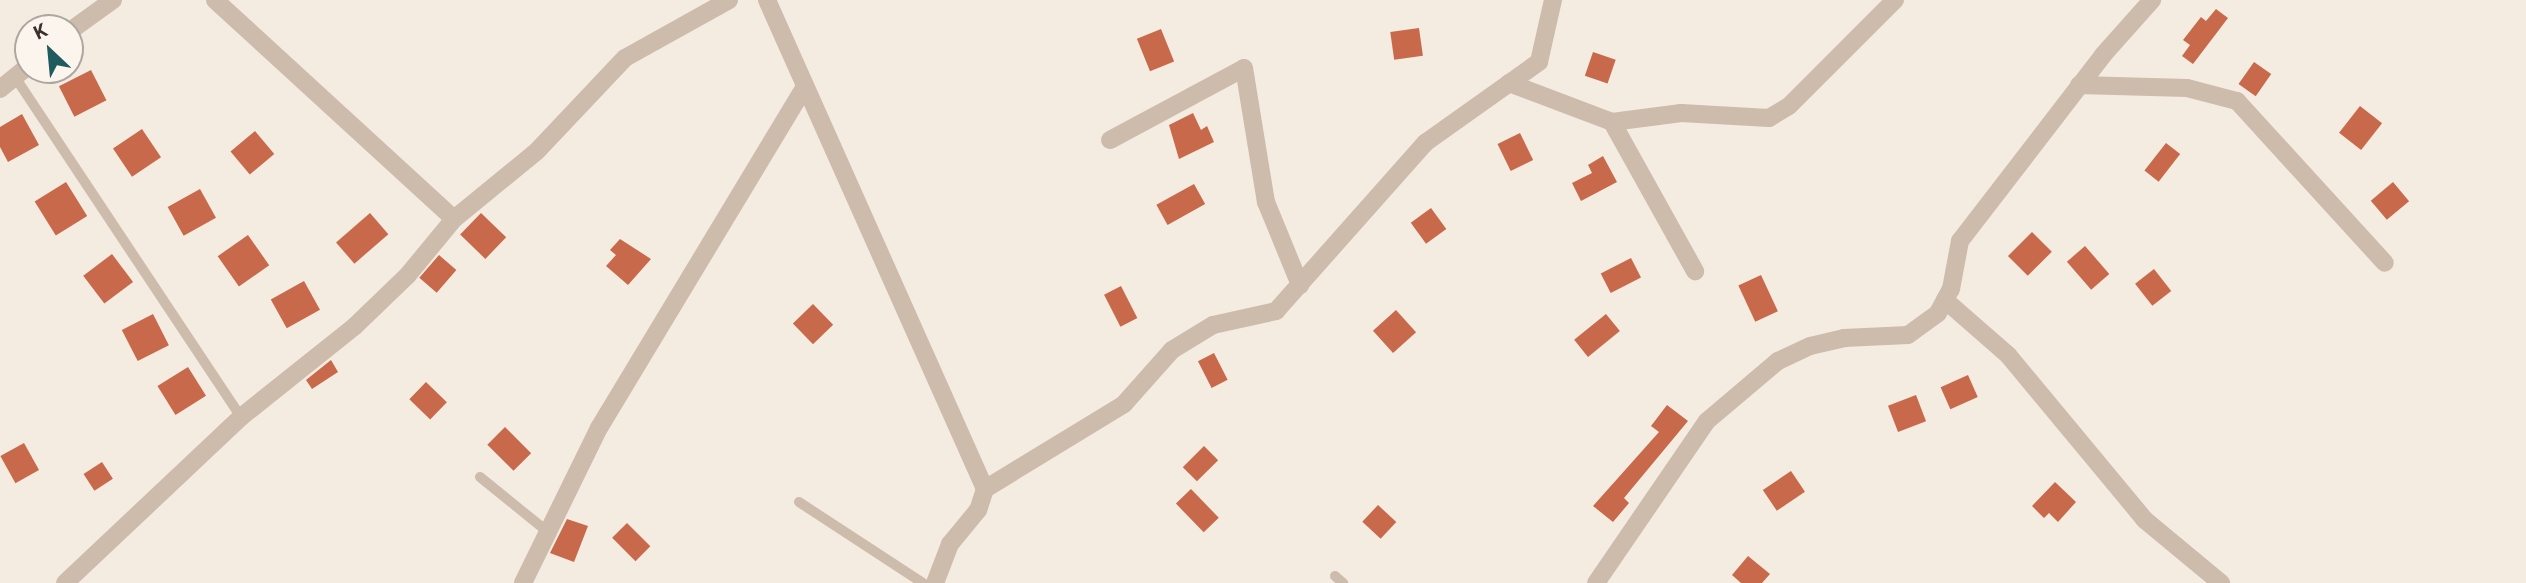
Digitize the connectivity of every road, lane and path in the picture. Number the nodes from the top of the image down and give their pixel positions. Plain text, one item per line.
1 (113, 0) edge
2 (215, 0) edge
3 (729, 0) edge
4 (767, 0) edge
5 (1553, 0) edge
6 (1895, 0) edge
7 (2152, 0) edge
8 (84, 21) edge
9 (14, 78) edge
10 (1509, 83) junction
11 (30, 84) edge
12 (2079, 85) junction
13 (805, 86) junction
14 (0, 89) edge
15 (1612, 122) junction
16 (1110, 140) dead end
17 (454, 219) junction
18 (2385, 263) dead end
19 (1695, 271) dead end
20 (1300, 285) junction
21 (1945, 300) junction
22 (241, 417) junction
23 (480, 477) dead end
24 (985, 489) junction
25 (799, 502) dead end
26 (548, 532) junction
27 (65, 583) edge
28 (523, 583) edge
29 (923, 583) edge
30 (935, 583) edge
31 (1596, 583) edge
32 (2221, 583) edge

1 - 8 street
2 - 17 street
3 - 17 street
4 - 13 street
5 - 10 street
6 - 15 street
7 - 12 street
9 - 14 street
10 - 15 street
10 - 20 street
11 - 22 lane
12 - 18 street
12 - 21 street
13 - 24 street
13 - 26 street
15 - 19 street
16 - 20 street
17 - 22 street
20 - 24 street
21 - 31 street
21 - 32 street
22 - 27 street
23 - 26 lane
24 - 30 street
25 - 29 lane
26 - 28 street

